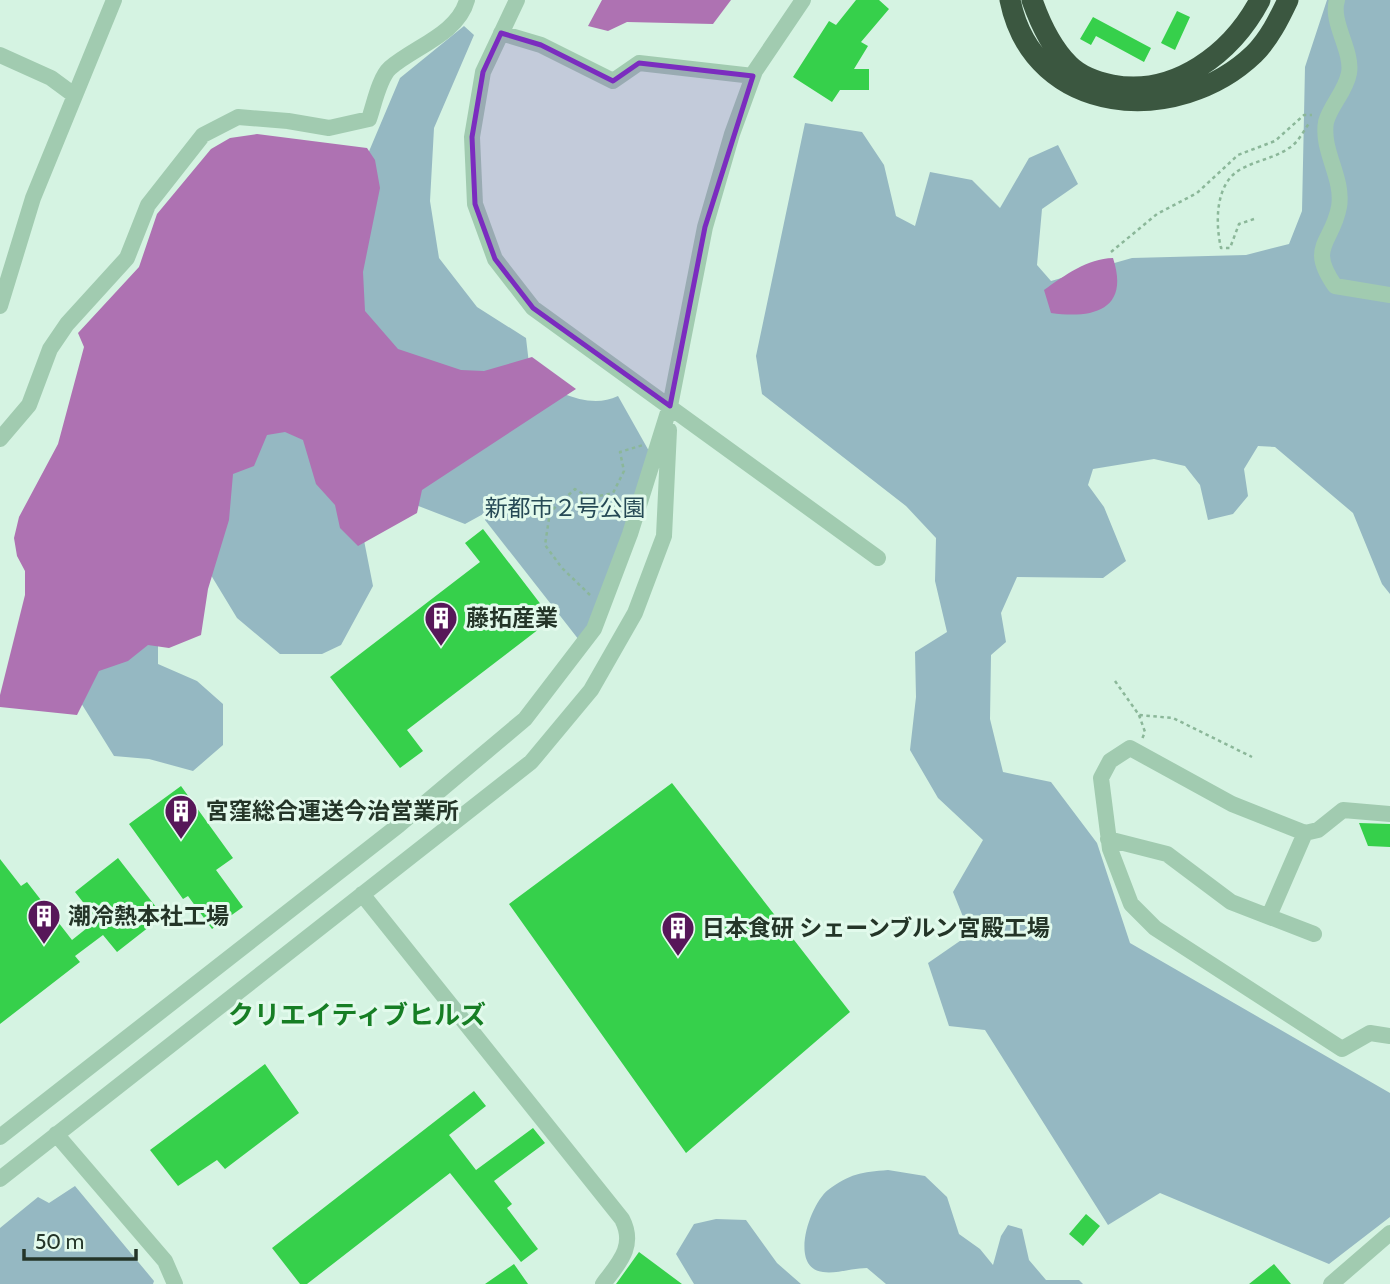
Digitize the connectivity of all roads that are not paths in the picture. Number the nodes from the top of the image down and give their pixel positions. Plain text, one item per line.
1 (114, 0) edge
2 (467, 0) edge
3 (803, 0) edge
4 (1010, 0) edge
5 (1032, 0) edge
6 (1260, 0) edge
7 (1288, 0) edge
8 (1337, 0) edge
9 (514, 2) edge
10 (501, 33) junction
11 (0, 55) edge
12 (753, 76) junction
13 (74, 95) junction
14 (1390, 295) edge
15 (0, 306) edge
16 (670, 406) junction
17 (0, 439) edge
18 (877, 558) dead end
19 (1390, 814) edge
20 (1305, 833) junction
21 (1108, 839) junction
22 (362, 894) junction
23 (1269, 916) junction
24 (1314, 934) dead end
25 (1390, 1036) edge
26 (56, 1134) junction
27 (0, 1137) edge
28 (0, 1178) edge
29 (1390, 1233) edge
30 (175, 1284) edge
31 (603, 1284) edge
32 (1331, 1284) edge

1 - 13 street
2 - 17 street
3 - 12 street
4 - 7 highway
5 - 6 highway
8 - 14 street
9 - 10 street
10 - 12 street
10 - 16 street
11 - 13 street
12 - 16 street
13 - 15 street
16 - 18 street
16 - 22 street
16 - 27 street
19 - 20 street
20 - 21 street
20 - 23 street
21 - 23 street
21 - 25 street
22 - 26 street
22 - 31 street
23 - 24 street
26 - 28 street
26 - 30 street
29 - 32 street

